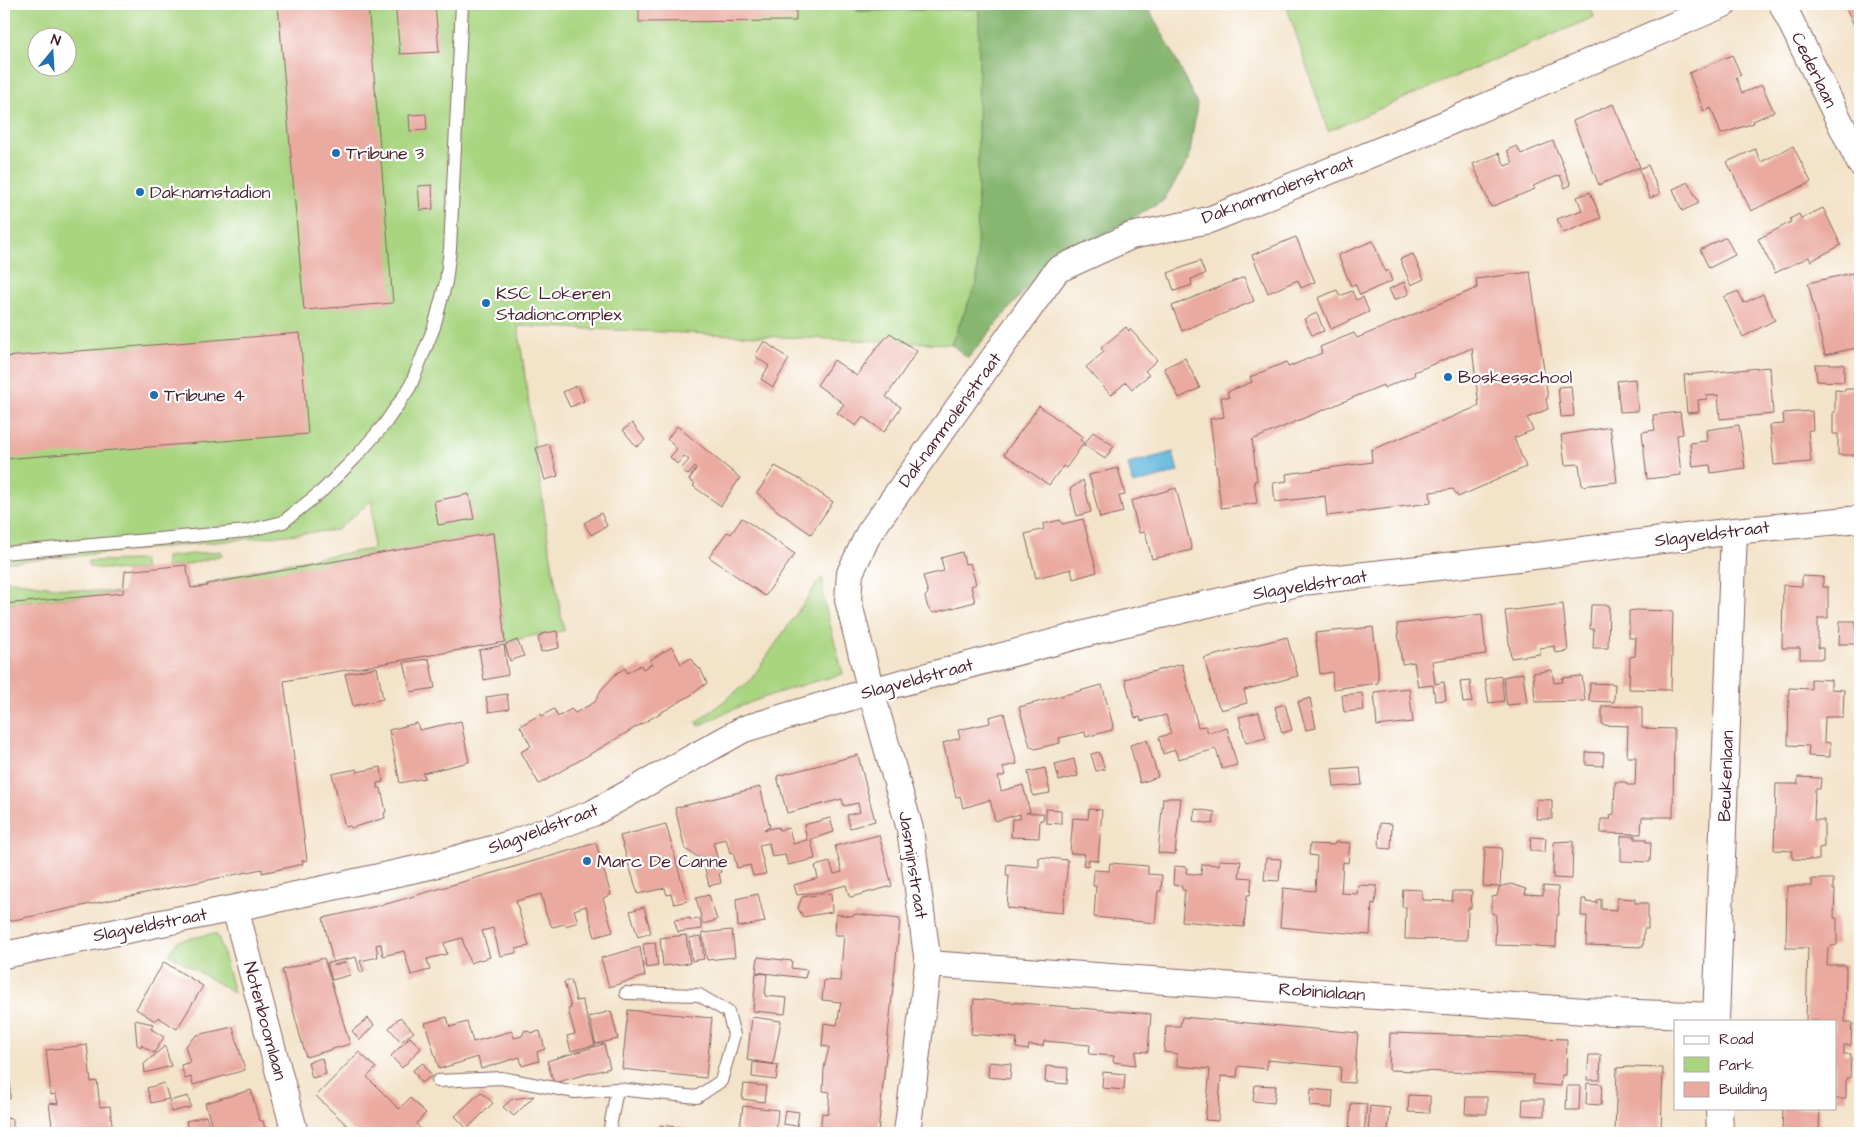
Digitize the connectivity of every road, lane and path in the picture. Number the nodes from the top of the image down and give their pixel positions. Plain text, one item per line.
1 (462, 4) edge
2 (1724, 4) edge
3 (1782, 4) edge
4 (1860, 163) edge
5 (1860, 519) edge
6 (1734, 531) junction
7 (4, 553) edge
8 (850, 574) joint
9 (871, 691) junction
10 (235, 908) junction
11 (4, 955) edge
12 (928, 964) junction
13 (626, 993) dead end
14 (1716, 1018) edge
15 (438, 1081) dead end
16 (617, 1089) junction
17 (1719, 1110) edge
18 (295, 1133) edge
19 (609, 1133) edge
20 (907, 1133) edge
21 (1720, 1133) edge

1 - 7 lane
2 - 8 street, Daknammolenstraat
3 - 4 street, Cederlaan
5 - 6 street, Slagveldstraat
6 - 9 street, Slagveldstraat
6 - 14 street, Beukenlaan
8 - 9 street, Jasmijnstraat
9 - 10 street, Slagveldstraat
9 - 12 street, Jasmijnstraat
10 - 11 street, Slagveldstraat
10 - 18 street, Notenboomlaan
12 - 14 street, Robinialaan
12 - 20 street, Jasmijnstraat
13 - 16 lane
15 - 16 lane
16 - 19 lane
17 - 21 street

